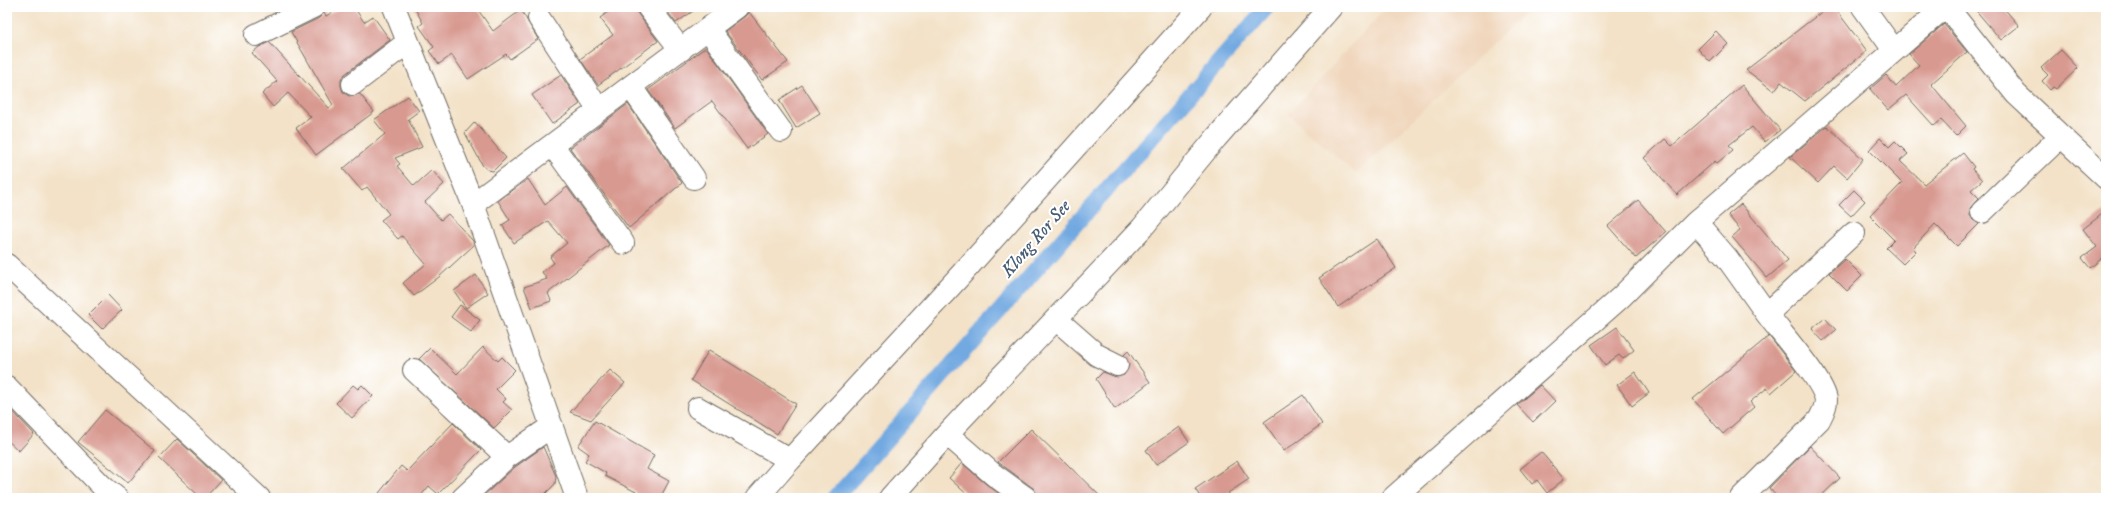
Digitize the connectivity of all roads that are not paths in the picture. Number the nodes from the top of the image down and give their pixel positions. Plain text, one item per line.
1 (313, 7) edge
2 (394, 7) edge
3 (648, 7) edge
4 (737, 7) edge
5 (1201, 7) edge
6 (1331, 7) edge
7 (1863, 7) edge
8 (1946, 7) edge
9 (539, 18) dead end
10 (709, 30) junction
11 (256, 35) dead end
12 (408, 42) junction
13 (681, 50) junction
14 (1894, 50) junction
15 (353, 84) dead end
16 (631, 87) junction
17 (600, 110) junction
18 (781, 131) dead end
19 (2061, 136) junction
20 (553, 146) junction
21 (694, 178) dead end
22 (2106, 178) edge
23 (473, 204) junction
24 (1982, 212) dead end
25 (1696, 222) junction
26 (1854, 233) dead end
27 (623, 243) dead end
28 (7, 265) edge
29 (1767, 314) junction
30 (1056, 319) junction
31 (1117, 365) dead end
32 (414, 370) dead end
33 (7, 387) edge
34 (698, 408) dead end
35 (552, 426) junction
36 (947, 434) junction
37 (507, 457) junction
38 (790, 460) junction
39 (117, 498) edge
40 (259, 498) edge
41 (463, 498) edge
42 (577, 498) edge
43 (757, 498) edge
44 (890, 498) edge
45 (1026, 498) edge
46 (1392, 498) edge
47 (1741, 498) edge

1 - 11 street
2 - 12 street
3 - 13 street
4 - 10 street
5 - 38 street
6 - 30 street
7 - 14 street
8 - 14 street
8 - 19 street
9 - 17 street
10 - 13 street
10 - 18 street
12 - 15 street
12 - 23 street
13 - 16 street
14 - 25 street
16 - 17 street
16 - 21 street
17 - 20 street
19 - 22 street
19 - 24 street
20 - 23 street
20 - 27 street
23 - 35 street
25 - 29 street
25 - 46 street
26 - 29 street
28 - 40 street
29 - 47 street
30 - 31 street
30 - 36 street
32 - 37 street
33 - 39 street
34 - 38 street
35 - 37 street
35 - 42 street
36 - 44 street
36 - 45 street
37 - 41 street
38 - 43 street

